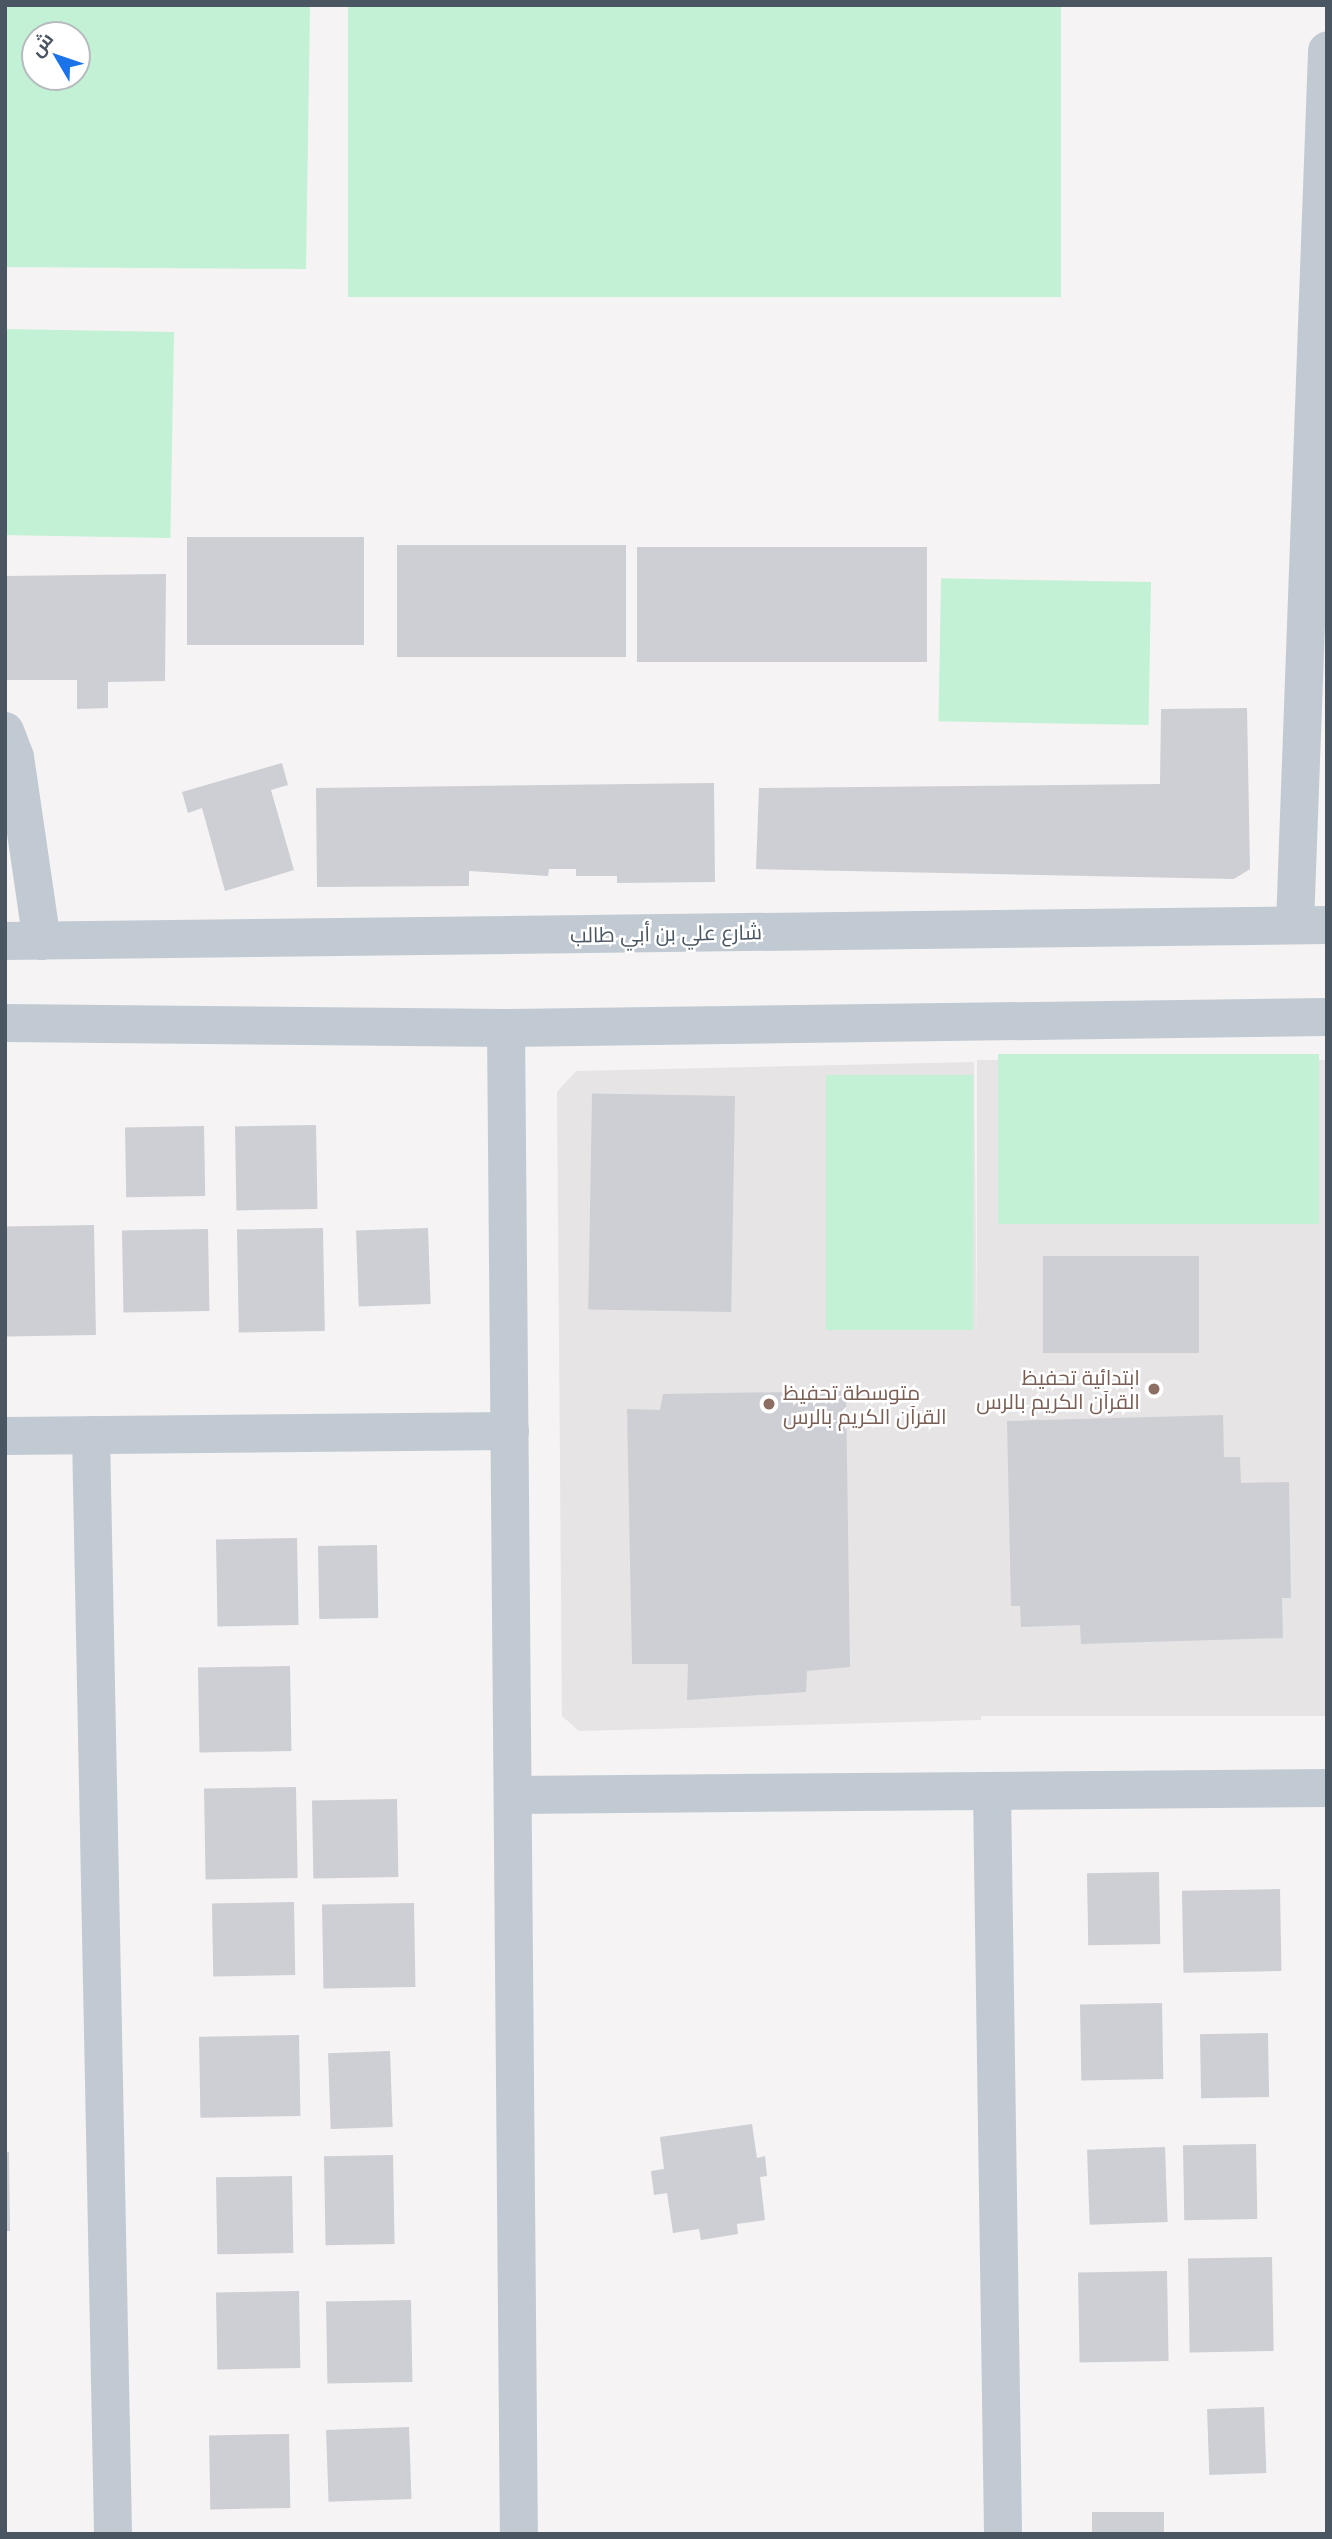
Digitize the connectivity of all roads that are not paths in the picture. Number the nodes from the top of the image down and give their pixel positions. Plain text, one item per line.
1 (1327, 51) edge
2 (5, 731) edge
3 (1313, 832) edge
4 (1311, 925) edge
5 (24, 941) edge
6 (1327, 1017) edge
7 (5, 1023) edge
8 (506, 1028) junction
9 (510, 1431) junction
10 (91, 1435) junction
11 (5, 1436) edge
12 (1327, 1788) edge
13 (992, 1791) junction
14 (513, 1795) junction
15 (113, 2534) edge
16 (519, 2534) edge
17 (1003, 2534) edge

1 - 3 street
2 - 5 street
3 - 4 street
4 - 5 street, شارع علي بن أبي طالب
6 - 8 street
7 - 8 street
8 - 9 street
9 - 10 street
9 - 14 street
10 - 11 street
10 - 15 street
12 - 13 street
13 - 14 street
13 - 17 street
14 - 16 street

